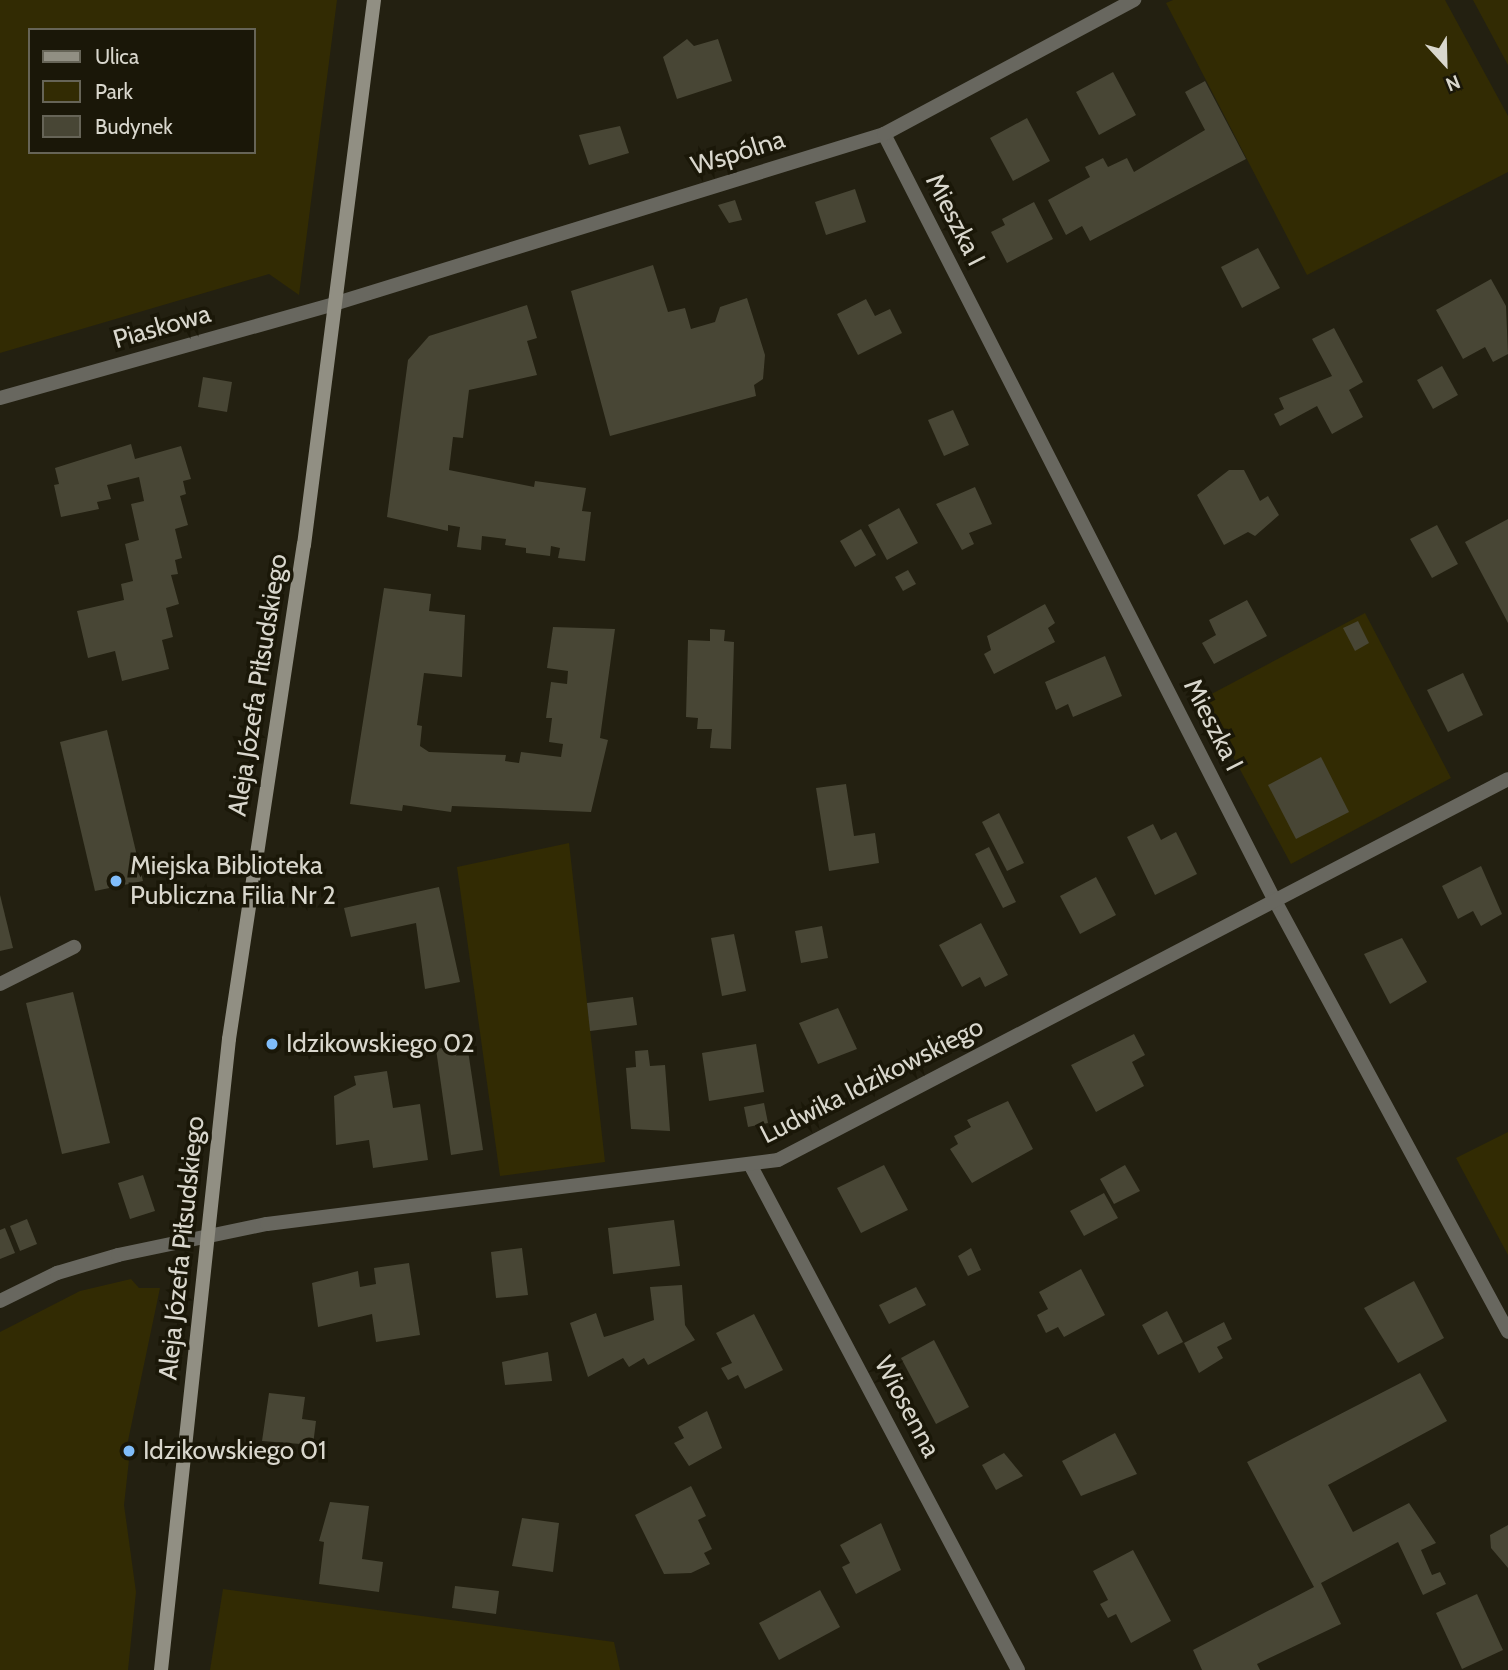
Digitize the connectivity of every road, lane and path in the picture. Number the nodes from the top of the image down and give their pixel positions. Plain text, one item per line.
1 (374, 0) edge
2 (1134, 0) edge
3 (884, 134) junction
4 (337, 303) junction
5 (0, 398) edge
6 (1508, 779) edge
7 (1274, 899) junction
8 (74, 947) dead end
9 (0, 984) edge
10 (752, 1168) junction
11 (211, 1236) junction
12 (0, 1301) edge
13 (1508, 1332) edge
14 (161, 1670) edge
15 (1018, 1670) edge

1 - 4 main road, Aleja Józefa Piłsudskiego
2 - 3 street, Wspólna
3 - 4 street, Wspólna
3 - 7 street, Mieszka I
4 - 5 street, Piaskowa
4 - 11 main road, Aleja Józefa Piłsudskiego
6 - 7 street, Ludwika Idzikowskiego
7 - 10 street, Ludwika Idzikowskiego
7 - 13 street, Mieszka I
8 - 9 street
10 - 11 street, Ludwika Idzikowskiego
10 - 15 street, Wiosenna
11 - 12 street, Ludwika Idzikowskiego
11 - 14 main road, Aleja Józefa Piłsudskiego

